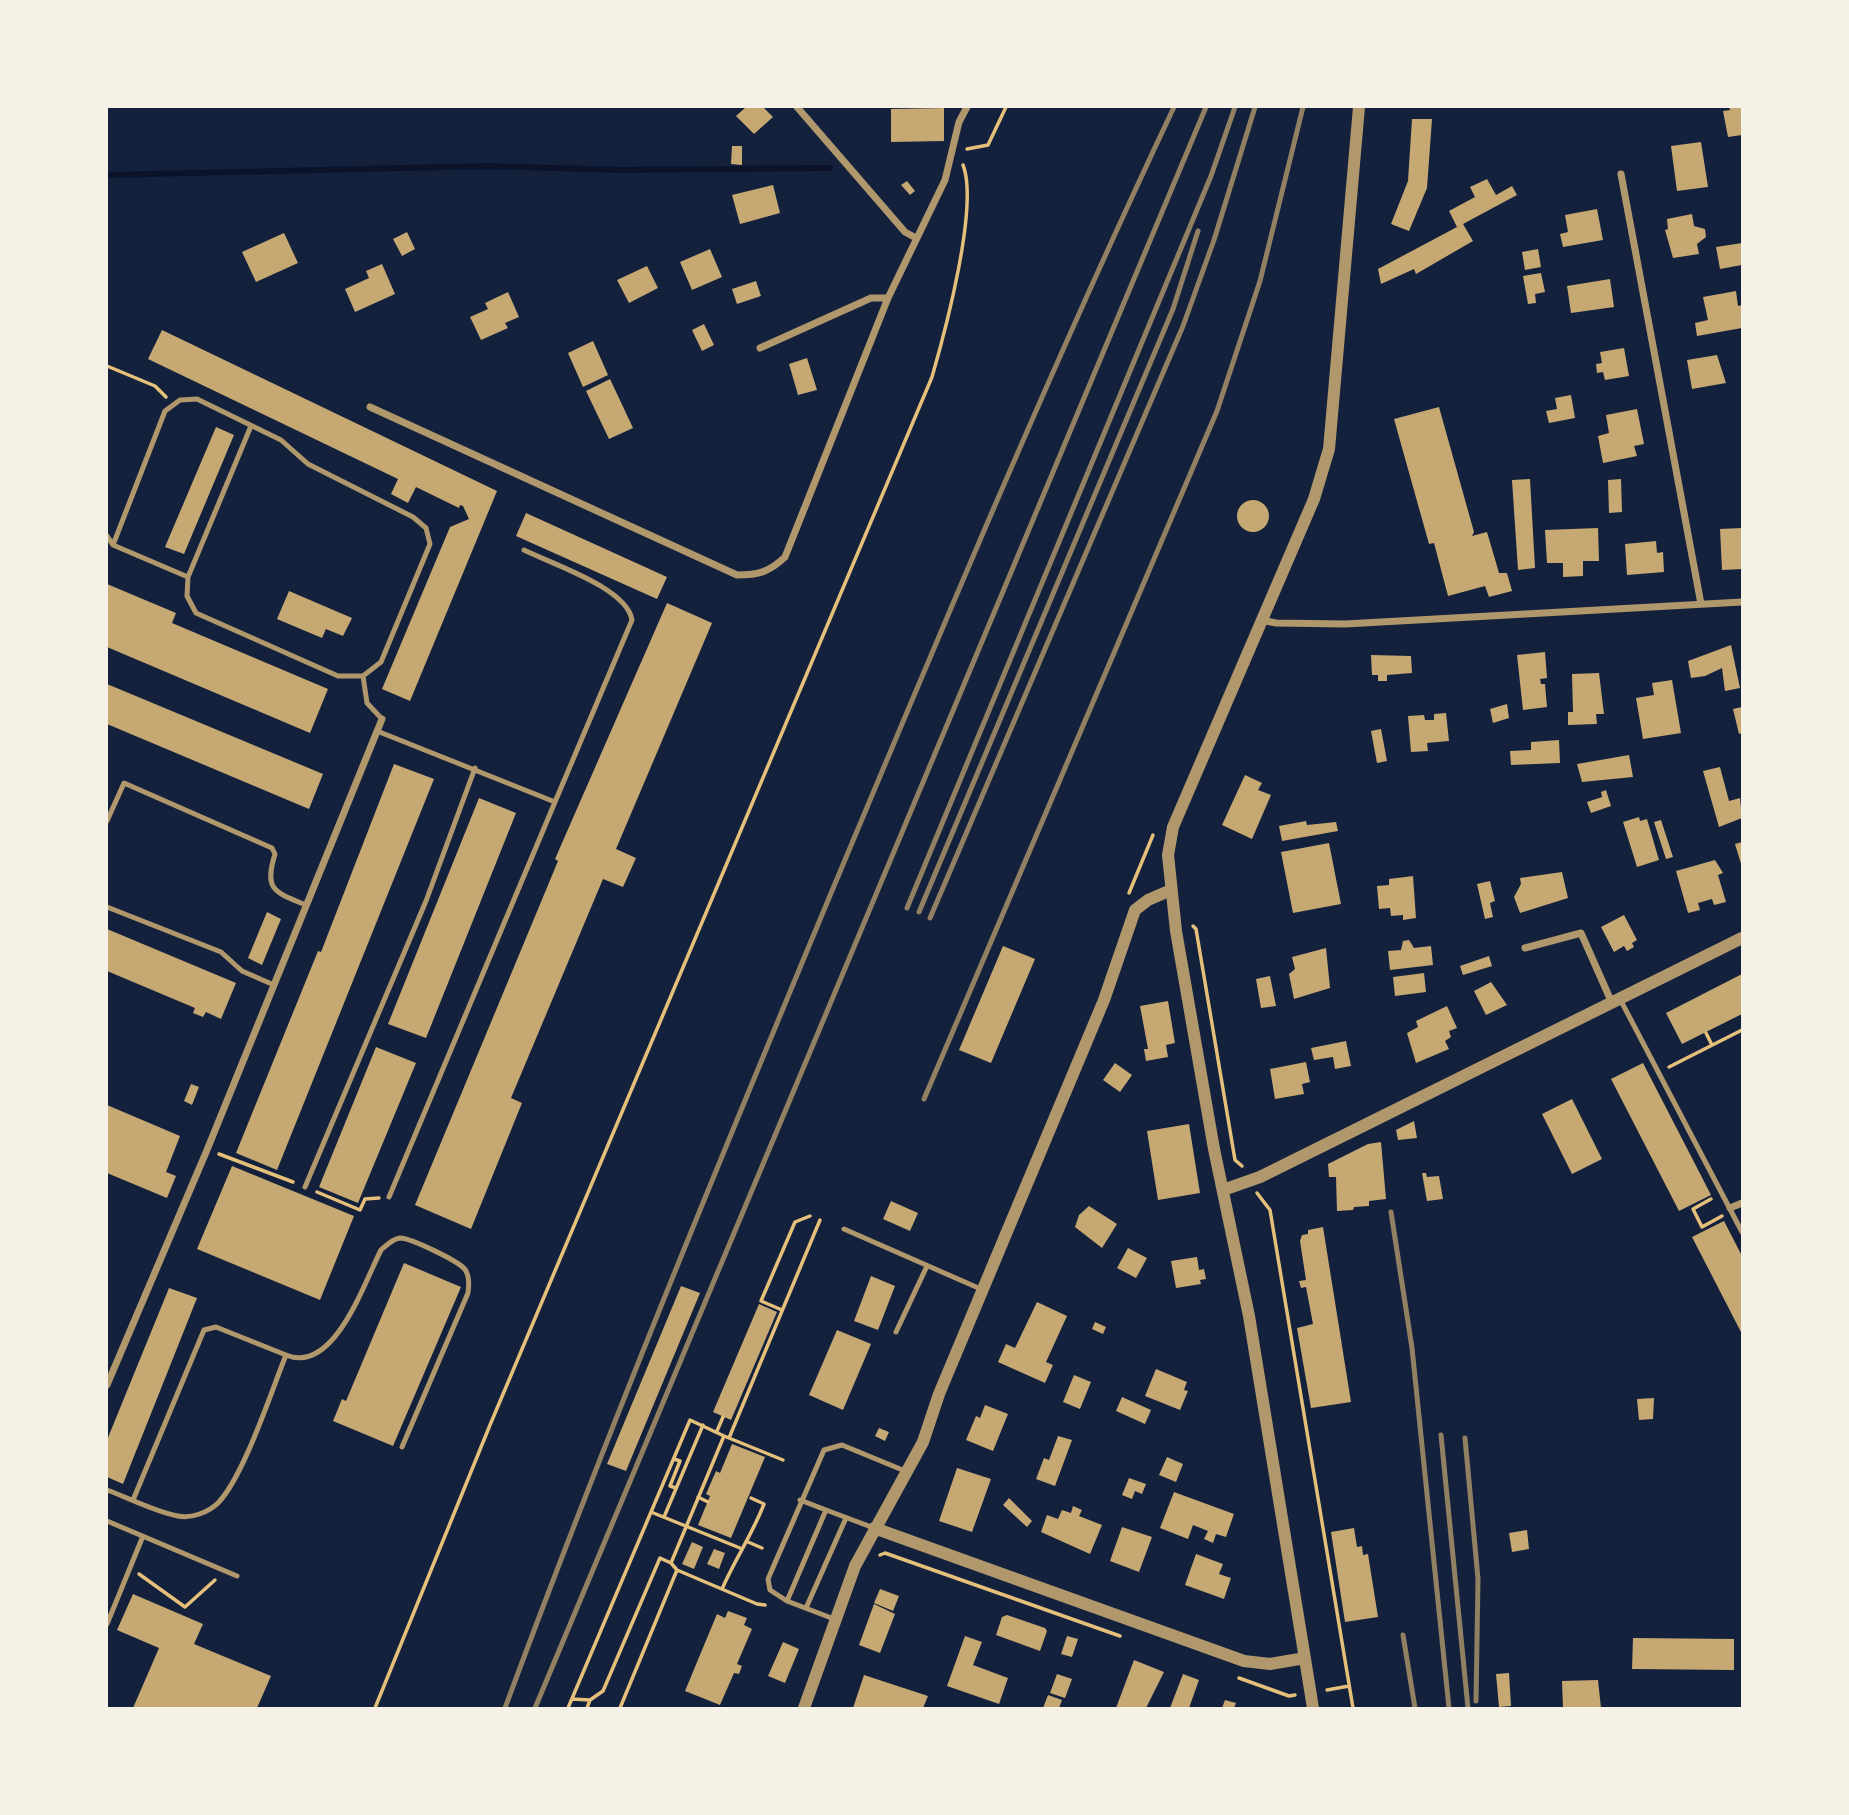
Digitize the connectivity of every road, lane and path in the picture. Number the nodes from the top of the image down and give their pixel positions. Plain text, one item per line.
1 (797, 107) edge
2 (967, 107) edge
3 (1006, 107) edge
4 (1359, 107) edge
5 (951, 152) junction
6 (1621, 174) dead end
7 (916, 238) junction
8 (888, 298) junction
9 (760, 348) dead end
10 (107, 366) edge
11 (173, 404) junction
12 (370, 407) dead end
13 (251, 426) junction
14 (107, 536) edge
15 (113, 545) junction
16 (524, 550) dead end
17 (188, 577) junction
18 (1742, 602) edge
19 (1701, 604) junction
20 (1261, 620) junction
21 (363, 676) junction
22 (382, 719) joint
23 (377, 731) junction
24 (475, 768) junction
25 (555, 802) junction
26 (107, 821) edge
27 (1155, 824) dead end
28 (1171, 890) junction
29 (306, 905) junction
30 (107, 907) edge
31 (1131, 919) junction
32 (1175, 922) junction
33 (1742, 938) edge
34 (1525, 948) dead end
35 (274, 985) junction
36 (1616, 1001) junction
37 (1742, 1030) edge
38 (1706, 1033) dead end
39 (1712, 1045) junction
40 (1658, 1072) junction
41 (1252, 1180) junction
42 (305, 1187) dead end
43 (1223, 1190) junction
44 (389, 1197) dead end
45 (1742, 1203) edge
46 (1730, 1208) junction
47 (810, 1216) dead end
48 (820, 1220) dead end
49 (844, 1229) dead end
50 (1742, 1232) edge
51 (927, 1266) junction
52 (983, 1290) junction
53 (782, 1310) junction
54 (896, 1332) dead end
55 (286, 1355) junction
56 (107, 1385) edge
57 (723, 1417) dead end
58 (703, 1425) junction
59 (717, 1431) junction
60 (723, 1436) junction
61 (729, 1438) junction
62 (402, 1447) dead end
63 (674, 1459) junction
64 (783, 1460) dead end
65 (908, 1472) junction
66 (676, 1488) junction
67 (107, 1490) edge
68 (698, 1497) junction
69 (751, 1498) dead end
70 (133, 1500) junction
71 (800, 1500) junction
72 (708, 1502) dead end
73 (826, 1510) junction
74 (651, 1512) junction
75 (664, 1517) junction
76 (846, 1518) junction
77 (107, 1521) edge
78 (686, 1526) junction
79 (874, 1528) junction
80 (142, 1536) junction
81 (748, 1542) junction
82 (740, 1548) junction
83 (762, 1548) dead end
84 (877, 1556) dead end
85 (671, 1563) junction
86 (130, 1568) junction
87 (222, 1570) junction
88 (677, 1570) junction
89 (237, 1576) dead end
90 (722, 1590) junction
91 (787, 1601) junction
92 (765, 1605) dead end
93 (806, 1608) junction
94 (837, 1620) junction
95 (107, 1624) edge
96 (1124, 1637) dead end
97 (1305, 1658) junction
98 (1228, 1674) dead end
99 (1349, 1686) junction
100 (1311, 1693) junction
101 (572, 1699) junction
102 (590, 1700) junction
103 (375, 1708) edge
104 (568, 1708) edge
105 (587, 1708) edge
106 (620, 1708) edge
107 (804, 1708) edge
108 (1313, 1708) edge
109 (1353, 1708) edge

1 - 7 street
2 - 5 street
3 - 5 path
4 - 20 street
5 - 7 street
5 - 103 path
6 - 19 street
7 - 8 street
8 - 9 street
8 - 12 street
10 - 11 path
11 - 13 lane
11 - 15 lane
13 - 17 lane
13 - 21 lane
14 - 15 lane
15 - 17 lane
16 - 25 lane
17 - 21 lane
18 - 19 street
19 - 20 street
20 - 28 street
21 - 22 lane
22 - 23 street
23 - 24 lane
23 - 29 street
24 - 25 lane
24 - 42 lane
25 - 44 lane
26 - 29 lane
27 - 31 path
28 - 31 street
28 - 32 street
29 - 35 street
30 - 35 lane
31 - 52 street
32 - 41 path
32 - 43 street
33 - 36 street
34 - 36 street
35 - 56 street
36 - 40 lane
36 - 41 street
37 - 39 path
38 - 39 path
39 - 40 path
40 - 46 lane
41 - 43 street
41 - 99 path
43 - 97 street
45 - 46 street
46 - 50 lane
47 - 53 path
48 - 53 path
49 - 51 lane
51 - 52 lane
51 - 54 lane
52 - 65 street
53 - 61 path
55 - 62 lane
55 - 70 lane
55 - 70 lane
57 - 59 path
58 - 59 path
58 - 63 path
58 - 66 path
59 - 60 path
60 - 61 path
60 - 68 path
61 - 64 path
63 - 66 path
63 - 74 path
65 - 71 lane
65 - 79 street
66 - 75 path
67 - 70 lane
68 - 72 path
68 - 78 path
69 - 81 path
71 - 73 lane
71 - 91 lane
73 - 76 lane
73 - 91 lane
74 - 75 path
74 - 101 path
75 - 78 path
76 - 79 lane
76 - 93 lane
77 - 80 lane
78 - 82 path
78 - 85 path
79 - 94 street
79 - 97 street
80 - 86 lane
80 - 87 lane
81 - 82 path
81 - 83 path
82 - 90 path
84 - 96 path
85 - 88 path
85 - 102 path
86 - 87 path
86 - 95 lane
87 - 89 lane
88 - 90 path
88 - 106 path
90 - 92 path
91 - 93 lane
93 - 94 lane
94 - 107 street
97 - 100 street
98 - 100 path
99 - 100 path
99 - 109 path
100 - 108 street
101 - 102 path
101 - 104 path
102 - 105 path

